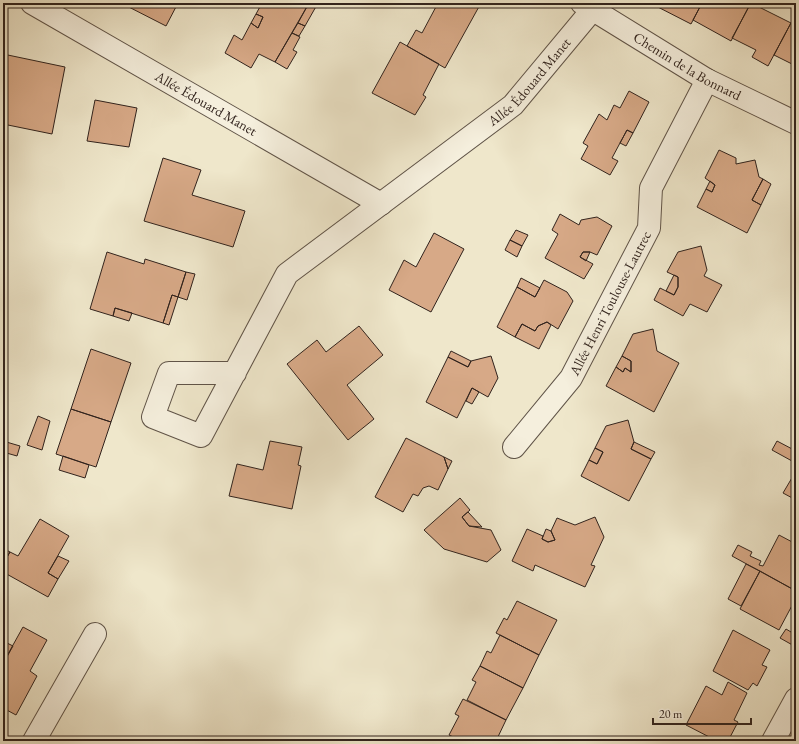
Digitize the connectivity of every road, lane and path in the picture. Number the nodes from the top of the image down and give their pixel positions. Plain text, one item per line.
1 (38, 4) edge
2 (590, 5) edge
3 (707, 80) junction
4 (796, 123) edge
5 (381, 204) junction
6 (234, 373) dead end
7 (514, 447) dead end
8 (95, 634) dead end
9 (796, 699) edge
10 (34, 741) edge
11 (773, 741) edge

1 - 5 street, Allée Édouard Manet
2 - 3 street, Chemin de la Bonnard
2 - 5 street, Allée Édouard Manet
3 - 4 street, Chemin de la Bonnard
3 - 7 street, Allée Henri Toulouse-Lautrec
5 - 6 street, Allée Édouard Manet
8 - 10 street
9 - 11 street

